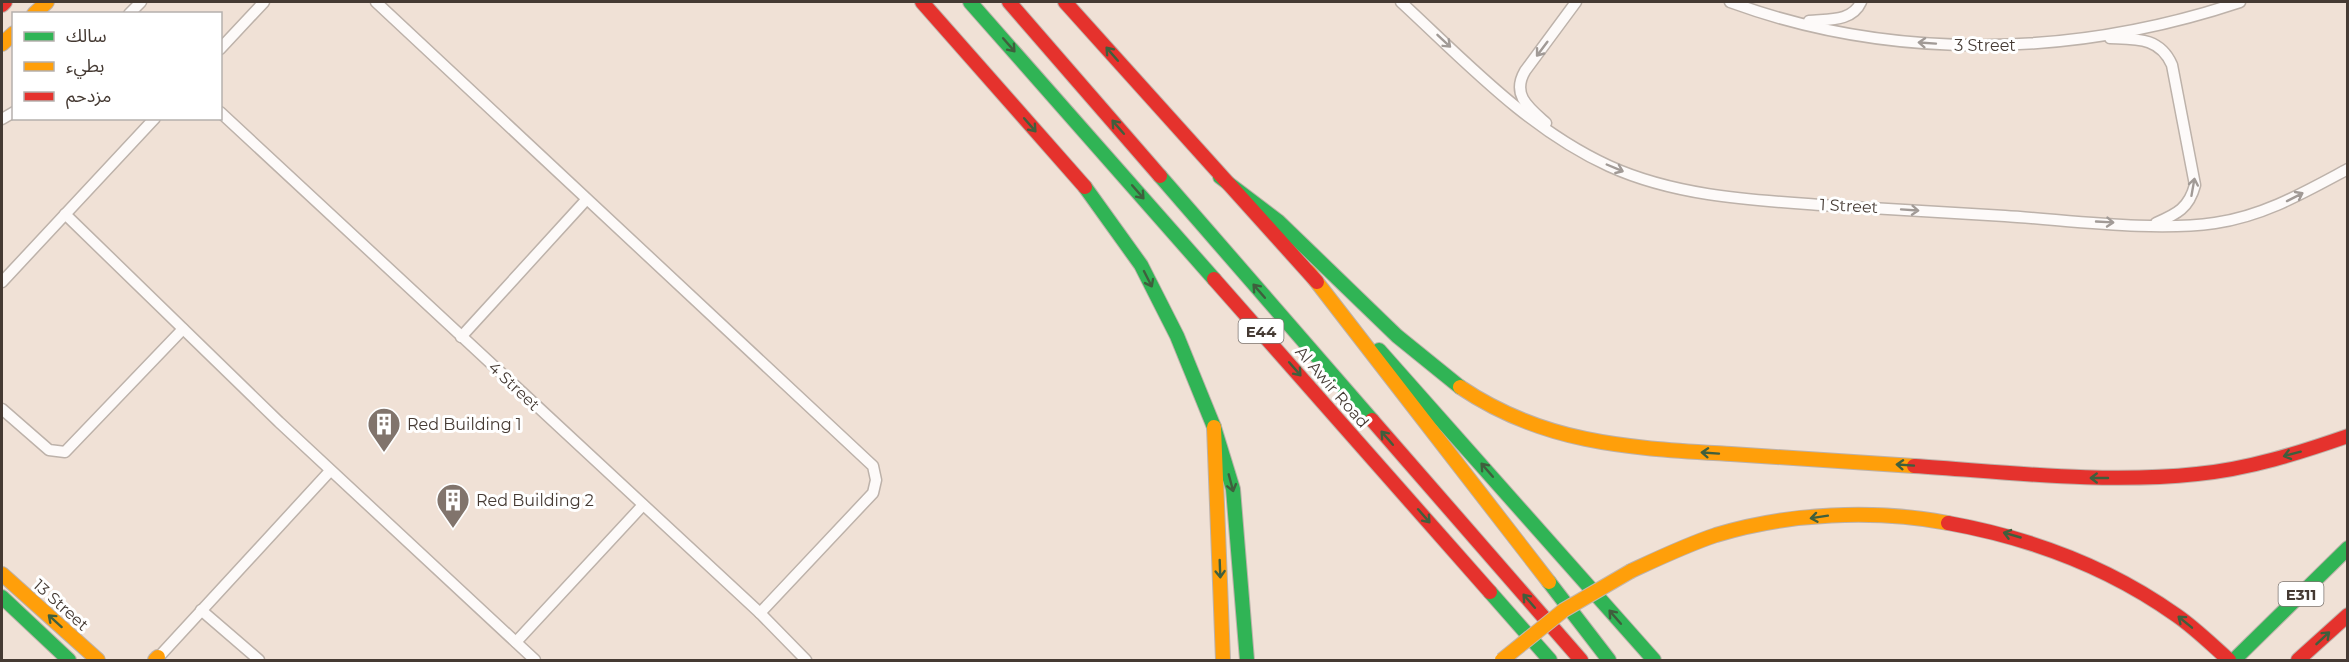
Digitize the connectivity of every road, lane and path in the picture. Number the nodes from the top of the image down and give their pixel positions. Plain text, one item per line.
1 (5, 2) edge
2 (264, 2) edge
3 (376, 2) edge
4 (922, 2) edge
5 (970, 2) edge
6 (1009, 2) edge
7 (1065, 2) edge
8 (1401, 2) edge
9 (1576, 2) edge
10 (1730, 2) edge
11 (1861, 2) edge
12 (2240, 2) edge
13 (2, 5) edge
14 (1797, 22) junction
15 (2090, 38) junction
16 (222, 47) edge
17 (222, 114) edge
18 (153, 120) edge
19 (1563, 141) junction
20 (2348, 169) edge
21 (1220, 177) junction
22 (586, 200) junction
23 (65, 214) junction
24 (2153, 225) junction
25 (1309, 272) junction
26 (2, 282) edge
27 (183, 329) junction
28 (461, 337) junction
29 (2, 409) edge
30 (1214, 427) junction
31 (2348, 436) edge
32 (330, 471) junction
33 (643, 505) junction
34 (2348, 548) edge
35 (2, 574) edge
36 (2, 597) edge
37 (201, 610) junction
38 (760, 613) junction
39 (2348, 615) edge
40 (47, 640) junction
41 (516, 642) junction
42 (69, 660) edge
43 (80, 660) edge
44 (98, 660) edge
45 (155, 660) edge
46 (259, 660) edge
47 (535, 660) edge
48 (806, 660) edge
49 (1223, 660) edge
50 (1247, 660) edge
51 (1502, 660) edge
52 (1550, 660) edge
53 (1581, 660) edge
54 (1609, 660) edge
55 (1654, 660) edge
56 (2229, 660) edge
57 (2234, 660) edge
58 (2298, 660) edge

1 - 13 main road
2 - 16 street
3 - 22 street
4 -> 30 main road
5 -> 52 main road, Al Awir Road / E44
53 -> 6 main road, Al Awir Road / E44
21 -> 7 main road
8 -> 19 street, 1 Street
9 -> 19 street
10 - 14 street, 3 Street
11 - 14 street
12 - 15 street, 3 Street
15 -> 14 street, 3 Street
24 -> 15 street
17 - 28 street, 4 Street
18 - 23 street
19 -> 24 street, 1 Street
24 -> 20 street, 1 Street
21 - 25 main road
31 -> 21 main road
22 - 28 street
22 - 38 street
23 - 26 street
23 - 27 street
25 - 54 main road
55 -> 25 main road
27 - 29 street
27 - 32 street
28 - 33 street, 4 Street
30 -> 49 main road
30 -> 50 main road
32 - 37 street
32 - 41 street
33 - 38 street, 4 Street
33 - 41 street
34 - 57 main road, E311
44 -> 35 main road, 13 Street
36 - 40 main road, 13 Street
37 - 45 street
37 - 46 street
38 - 48 street, 4 Street
58 -> 39 main road, E311
40 - 42 main road, 13 Street
40 - 43 main road
41 - 47 street
56 -> 51 main road, bridge

